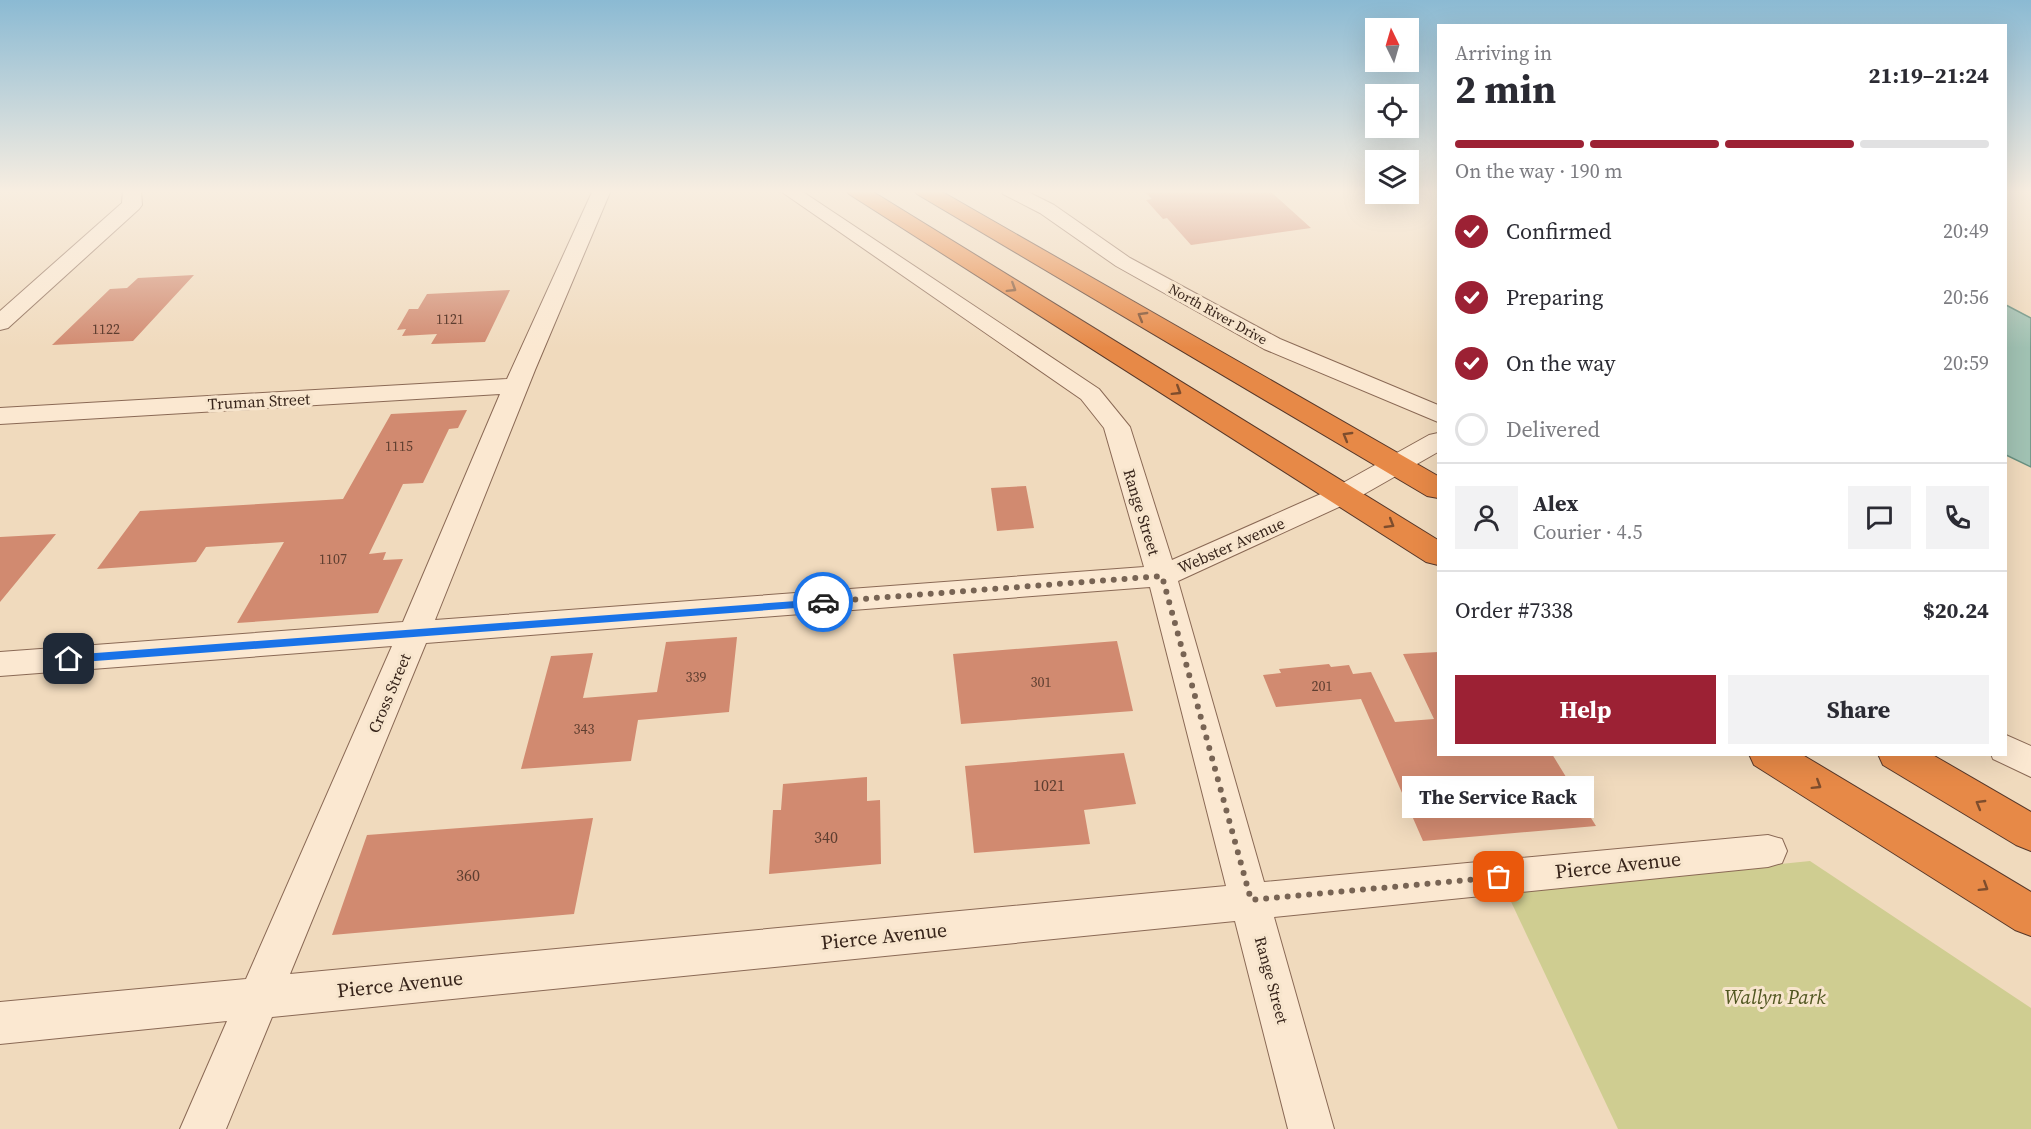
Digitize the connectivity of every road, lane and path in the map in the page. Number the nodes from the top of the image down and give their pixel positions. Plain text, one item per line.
1 (90, 243) edge
2 (579, 243) edge
3 (866, 243) edge
4 (940, 243) edge
5 (1015, 243) edge
6 (1095, 243) edge
7 (0, 323) edge
8 (517, 386) junction
9 (1437, 414) edge
10 (0, 416) edge
11 (1437, 442) edge
12 (1397, 465) junction
13 (1437, 488) edge
14 (1342, 495) junction
15 (1437, 553) edge
16 (1162, 576) junction
17 (414, 633) junction
18 (0, 664) edge
19 (2007, 750) edge
20 (1771, 756) edge
21 (1900, 756) edge
22 (2031, 763) edge
23 (2031, 833) edge
24 (1768, 851) dead end
25 (1251, 900) junction
26 (2031, 916) edge
27 (258, 998) junction
28 (0, 1023) edge
29 (203, 1129) edge
30 (1311, 1129) edge

1 - 7 street
2 - 8 street, Cross Street
3 - 16 street, Range Street
4 -> 14 highway
12 -> 5 highway
6 - 9 street, North River Drive
8 - 10 street, Truman Street
8 - 17 street, Cross Street
11 - 12 street, Webster Avenue
12 - 13 highway
12 - 14 street, Webster Avenue
14 -> 15 highway
14 - 16 street, Webster Avenue
16 - 17 street, Webster Avenue
16 - 25 street, Range Street
17 - 18 street, Webster Avenue
17 - 27 street, Cross Street
19 - 22 street
20 -> 26 highway
23 -> 21 highway
24 - 25 street, Pierce Avenue
25 - 27 street, Pierce Avenue
25 - 30 street, Range Street
27 - 28 street, Pierce Avenue
27 - 29 street, Cross Street

